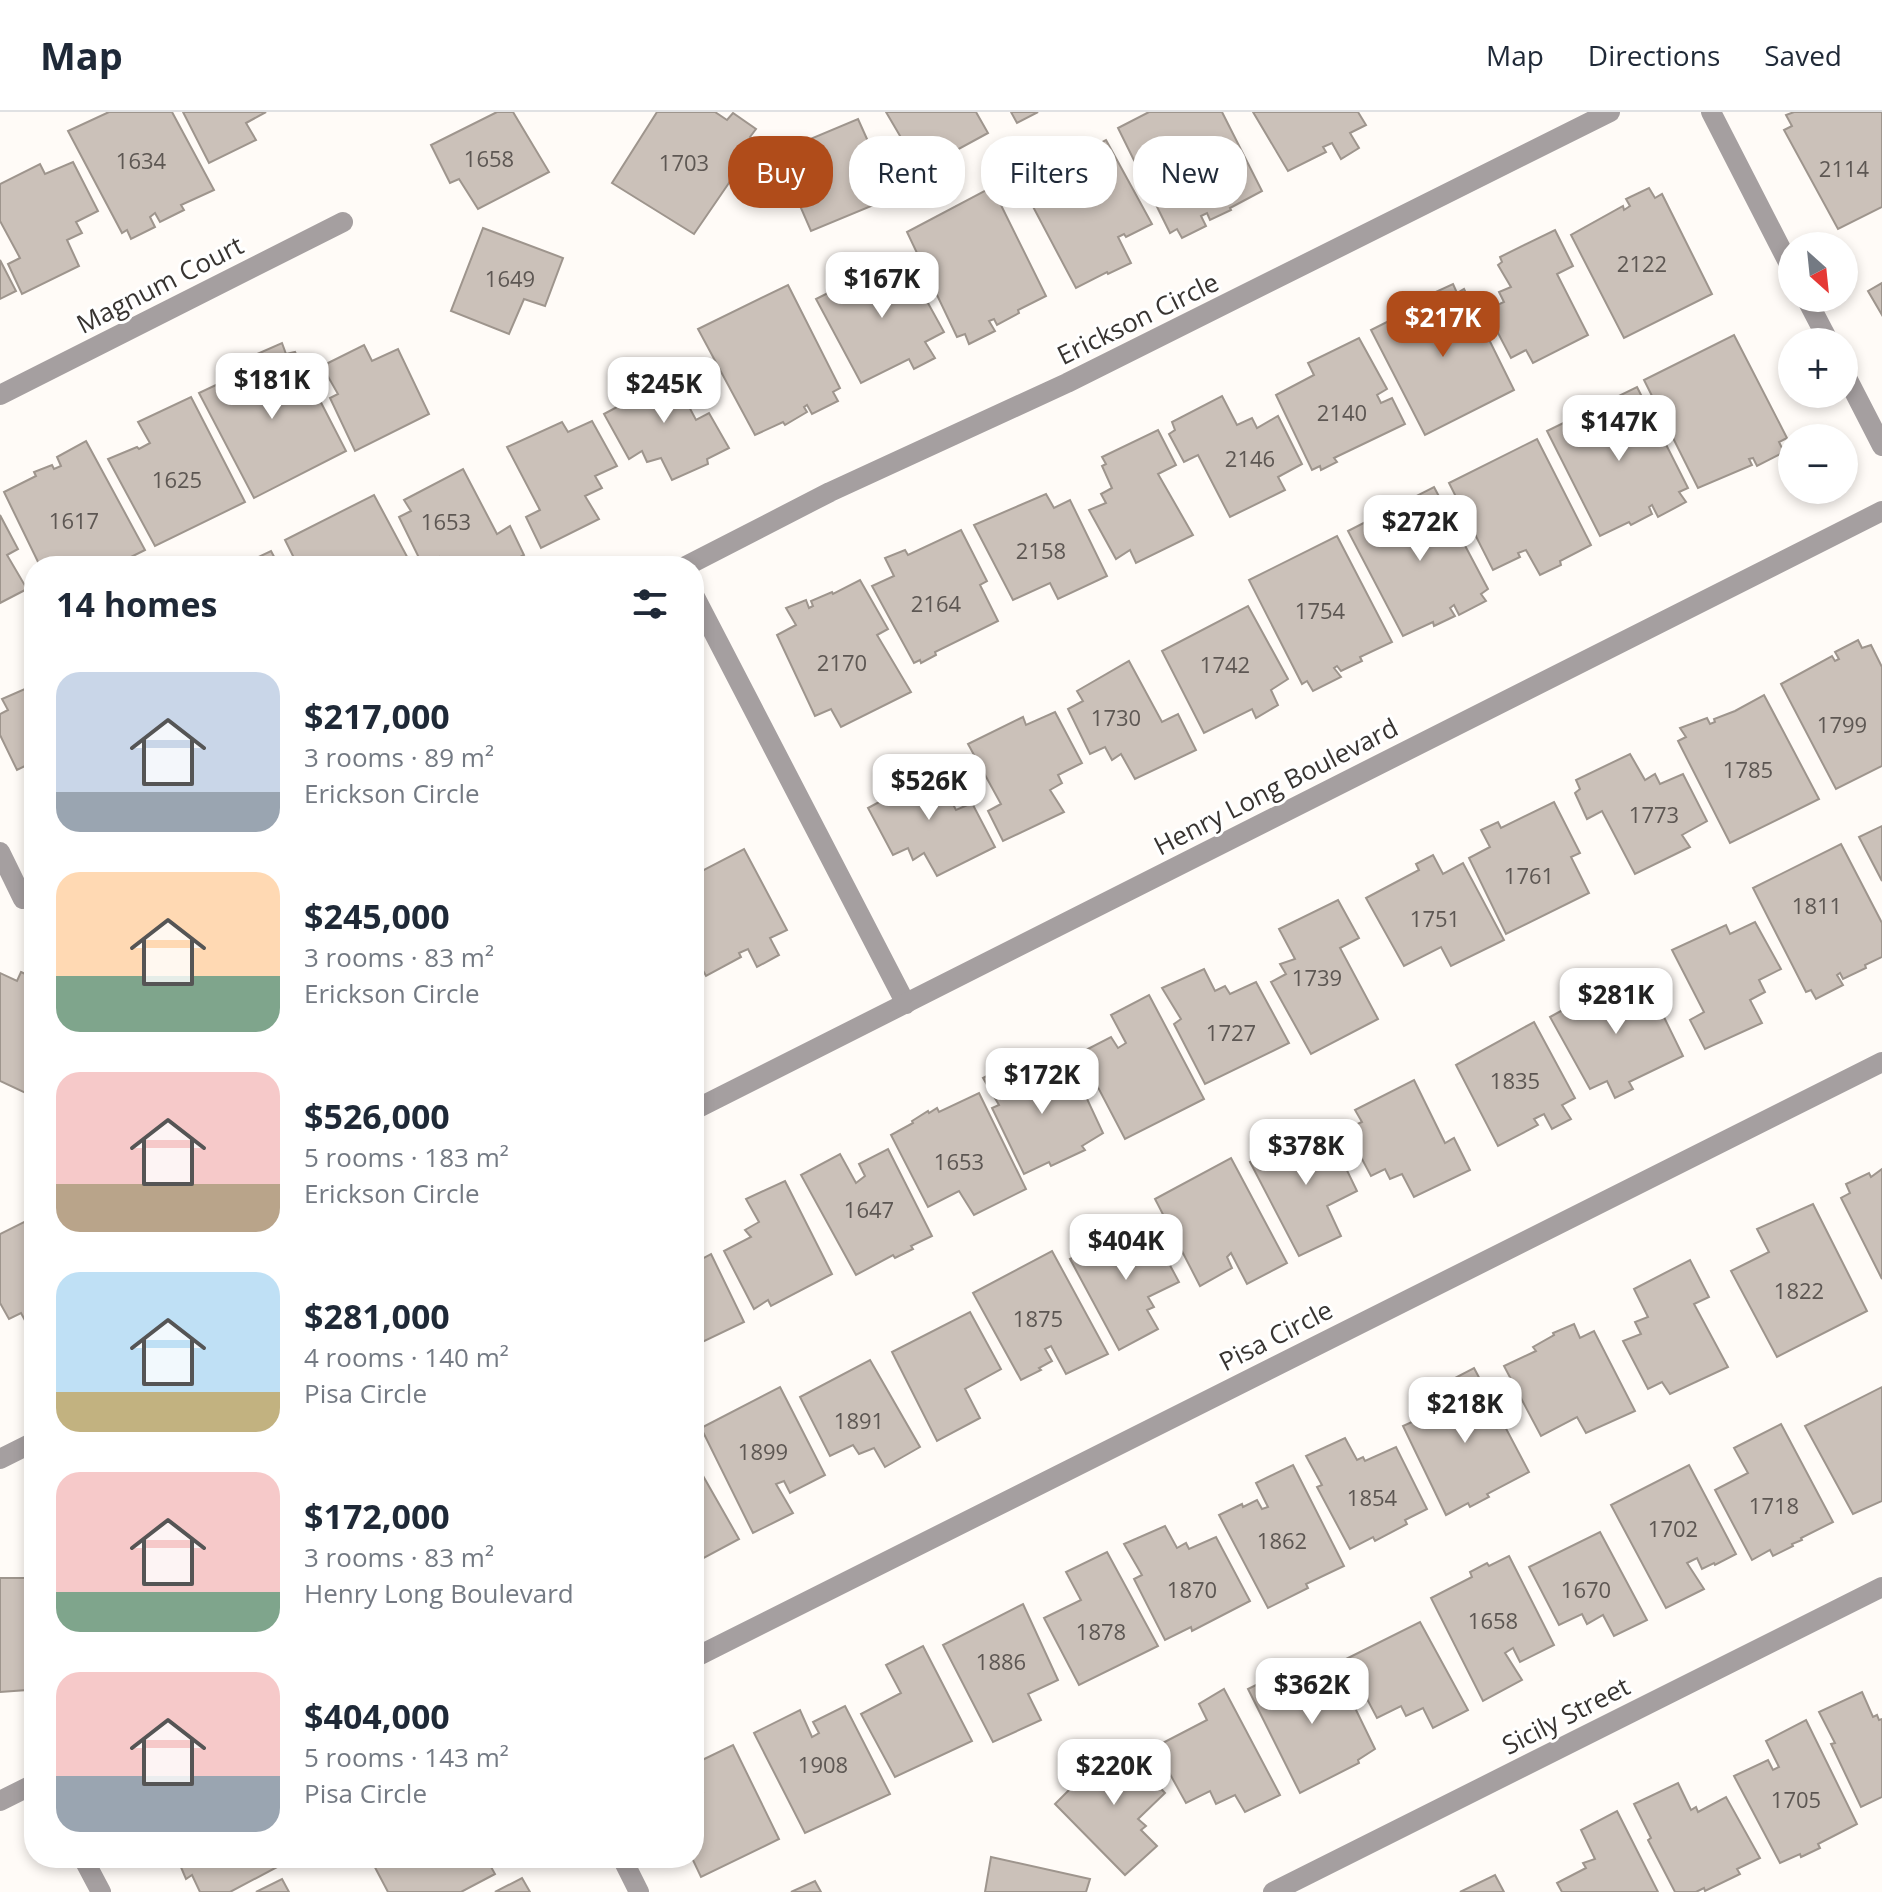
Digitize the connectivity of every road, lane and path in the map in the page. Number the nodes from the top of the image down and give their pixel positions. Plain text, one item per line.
1 (1610, 112) edge
2 (1711, 112) edge
3 (343, 222) dead end
4 (1778, 243) edge
5 (0, 395) edge
6 (1858, 399) edge
7 (1882, 446) edge
8 (1882, 511) edge
9 (704, 557) edge
10 (704, 614) edge
11 (0, 852) edge
12 (24, 898) edge
13 (906, 1004) junction
14 (1882, 1062) edge
15 (704, 1105) edge
16 (24, 1447) edge
17 (0, 1459) edge
18 (1882, 1587) edge
19 (704, 1653) edge
20 (24, 1789) edge
21 (0, 1801) edge
22 (88, 1868) edge
23 (627, 1868) edge
24 (101, 1892) edge
25 (639, 1892) edge
26 (1273, 1892) edge

1 - 9 street, Erickson Circle
2 - 4 street
3 - 5 street, Magnum Court
6 - 7 street
8 - 13 street, Henry Long Boulevard
10 - 13 street
11 - 12 street
13 - 15 street, Henry Long Boulevard
14 - 19 street, Pisa Circle
16 - 17 street
18 - 26 street, Sicily Street
20 - 21 street
22 - 24 street
23 - 25 street

